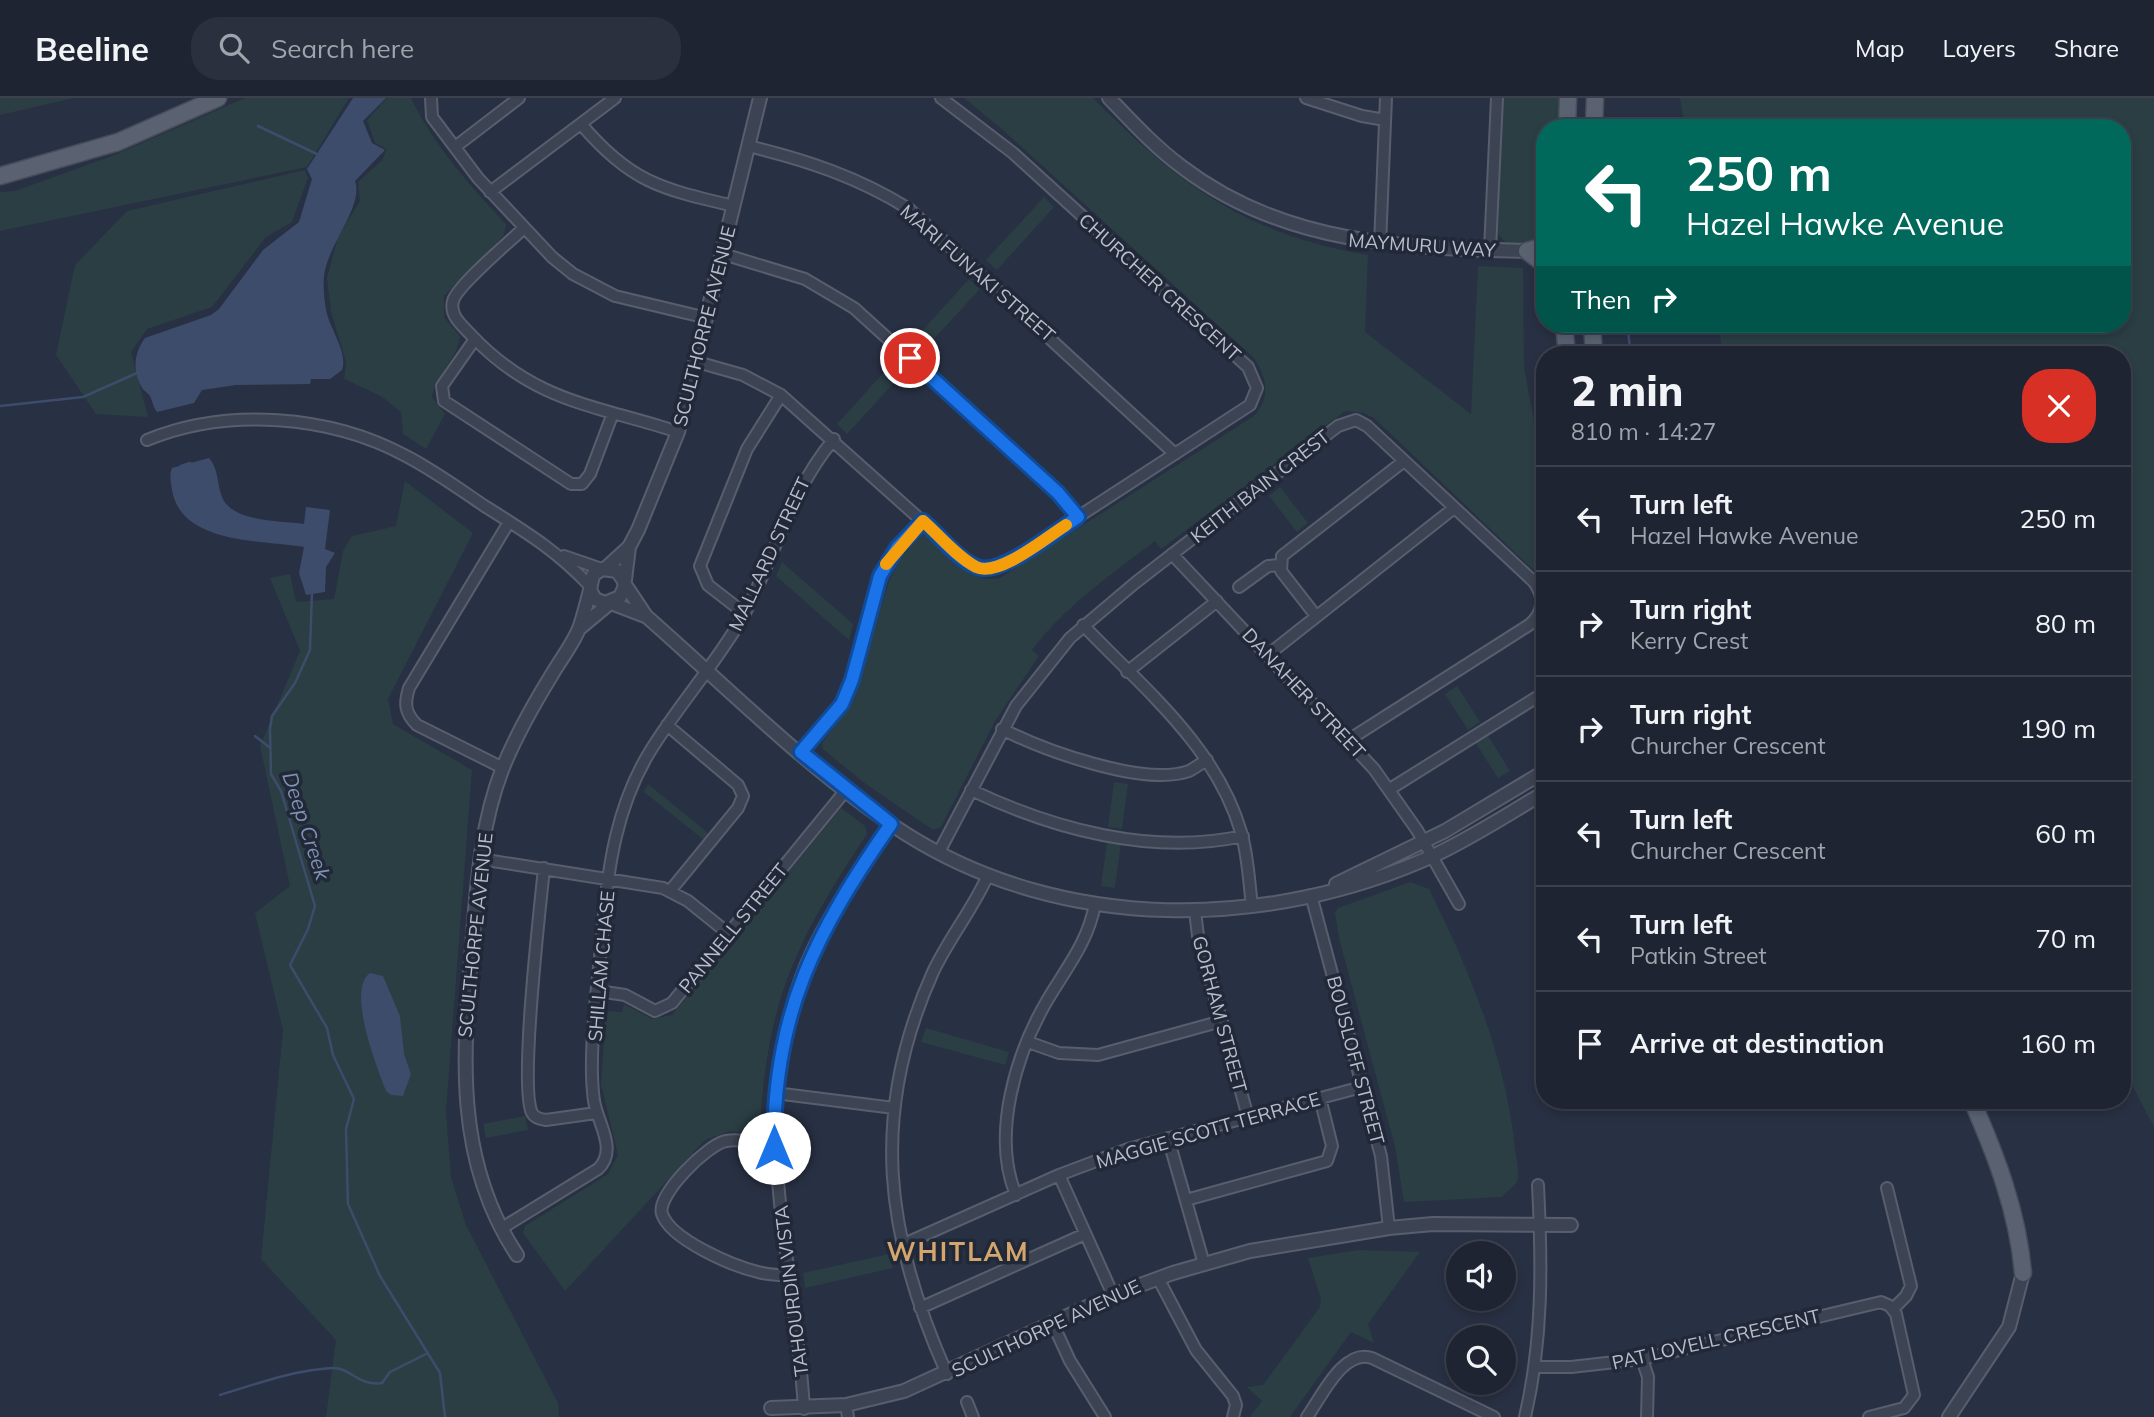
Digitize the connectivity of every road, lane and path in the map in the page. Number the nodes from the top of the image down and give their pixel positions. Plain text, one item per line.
1 (218, 98) edge
2 (431, 98) edge
3 (519, 98) edge
4 (615, 98) edge
5 (760, 98) edge
6 (941, 98) edge
7 (1109, 98) edge
8 (1306, 98) edge
9 (1386, 98) edge
10 (1497, 98) edge
11 (1568, 98) edge
12 (1595, 98) edge
13 (1567, 119) edge
14 (1594, 119) edge
15 (1385, 120) junction
16 (581, 124) junction
17 (748, 146) junction
18 (455, 147) junction
19 (0, 176) edge
20 (490, 192) junction
21 (734, 206) junction
22 (524, 228) junction
23 (1380, 245) junction
24 (1536, 248) edge
25 (1490, 250) junction
26 (1527, 251) junction
27 (723, 254) junction
28 (1536, 258) edge
29 (708, 318) junction
30 (475, 339) junction
31 (697, 362) junction
32 (781, 395) junction
33 (613, 413) junction
34 (678, 432) junction
35 (834, 439) junction
36 (147, 440) dead end
37 (1175, 454) junction
38 (1404, 461) junction
39 (1454, 508) junction
40 (1078, 517) junction
41 (923, 521) junction
42 (509, 522) junction
43 (629, 547) junction
44 (1172, 554) junction
45 (561, 555) junction
46 (1280, 565) junction
47 (604, 568) junction
48 (624, 582) junction
49 (1536, 584) edge
50 (1239, 587) dead end
51 (589, 588) junction
52 (1217, 601) junction
53 (610, 603) junction
54 (744, 613) junction
55 (646, 616) junction
56 (1316, 616) junction
57 (1536, 622) edge
58 (1083, 625) junction
59 (580, 628) junction
60 (1269, 654) junction
61 (708, 670) junction
62 (1128, 671) junction
63 (1536, 698) edge
64 (667, 725) junction
65 (1002, 729) junction
66 (1350, 739) junction
67 (801, 752) junction
68 (1207, 760) junction
69 (503, 768) junction
70 (1536, 776) edge
71 (1390, 789) junction
72 (846, 790) junction
73 (971, 790) junction
74 (1536, 797) edge
75 (891, 824) junction
76 (1243, 836) junction
77 (1425, 842) junction
78 (939, 852) junction
79 (1433, 856) junction
80 (480, 859) junction
81 (544, 868) junction
82 (988, 875) junction
83 (608, 878) junction
84 (670, 891) junction
85 (1327, 891) junction
86 (1311, 895) junction
87 (1095, 904) junction
88 (1459, 904) dead end
89 (1252, 906) junction
90 (1195, 911) junction
91 (729, 934) junction
92 (598, 991) junction
93 (1222, 1021) junction
94 (1028, 1042) junction
95 (1362, 1087) junction
96 (775, 1093) junction
97 (1320, 1098) junction
98 (894, 1108) junction
99 (1975, 1109) edge
100 (596, 1113) junction
101 (1248, 1117) junction
102 (1168, 1138) junction
103 (774, 1148) junction
104 (1059, 1175) junction
105 (1538, 1185) dead end
106 (1886, 1188) dead end
107 (1016, 1195) junction
108 (1186, 1200) junction
109 (1571, 1225) dead end
110 (1541, 1226) junction
111 (502, 1228) junction
112 (1389, 1228) junction
113 (1085, 1234) junction
114 (902, 1245) junction
115 (517, 1255) dead end
116 (1204, 1264) junction
117 (2023, 1273) joint
118 (790, 1276) junction
119 (1157, 1278) junction
120 (1113, 1295) junction
121 (920, 1308) junction
122 (1893, 1309) junction
123 (1052, 1322) junction
124 (1642, 1359) junction
125 (1535, 1367) junction
126 (947, 1374) junction
127 (967, 1402) dead end
128 (771, 1408) dead end
129 (804, 1409) junction
130 (847, 1411) edge
131 (973, 1417) edge
132 (1105, 1417) edge
133 (1233, 1417) edge
134 (1307, 1417) edge
135 (1494, 1417) edge
136 (1525, 1417) edge
137 (1647, 1417) edge
138 (1869, 1417) edge
139 (1949, 1417) edge

1 - 19 main road
2 - 18 street
3 - 18 street
4 - 16 street
5 - 17 street, SCULTHORPE AVENUE
6 - 37 street, CHURCHER CRESCENT
7 - 23 street, MAYMURU WAY
8 - 15 street
9 - 15 street
10 - 25 street
11 - 13 main road
12 - 14 main road
15 - 23 street
16 - 20 street
16 - 21 street
17 - 21 street, SCULTHORPE AVENUE
17 - 37 street, MARI FUNAKI STREET
18 - 20 street
20 - 22 street
21 - 27 street, SCULTHORPE AVENUE
22 - 29 street
22 - 30 street
23 - 25 street, MAYMURU WAY
24 - 26 main road
25 - 26 street, MAYMURU WAY
26 - 28 main road
27 - 29 street, SCULTHORPE AVENUE
27 - 40 street
29 - 31 street, SCULTHORPE AVENUE
30 - 33 street
30 - 33 street
31 - 32 street, CHURCHER CRESCENT
31 - 34 street, SCULTHORPE AVENUE
32 - 35 street, CHURCHER CRESCENT
32 - 54 street
33 - 34 street
34 - 43 street, SCULTHORPE AVENUE
35 - 41 street, CHURCHER CRESCENT
35 - 54 street, MALLARD STREET
36 - 42 street
37 - 40 street, CHURCHER CRESCENT
38 - 39 street, KEITH BAIN CREST
38 - 44 street, KEITH BAIN CREST
38 - 46 street
39 - 49 street, KEITH BAIN CREST
39 - 56 street
40 - 41 street, CHURCHER CRESCENT
41 - 67 street
42 - 45 street
42 - 69 street
43 - 47 street, SCULTHORPE AVENUE
43 - 48 street, SCULTHORPE AVENUE
44 - 52 street, DANAHER STREET
44 - 58 street, KEITH BAIN CREST
45 - 47 street
45 - 51 street
46 - 50 street
46 - 56 street
47 - 48 street
47 - 51 street
48 - 53 street
48 - 55 street
51 - 53 street
51 - 59 street, SCULTHORPE AVENUE
52 - 60 street, DANAHER STREET
52 - 62 street
53 - 55 street
53 - 59 street, SCULTHORPE AVENUE
54 - 61 street, MALLARD STREET
55 - 61 street
56 - 60 street
57 - 66 street, KEITH BAIN CREST
58 - 62 street
58 - 65 street, KEITH BAIN CREST
59 - 69 street, SCULTHORPE AVENUE
60 - 66 street, DANAHER STREET
61 - 64 street, SHILLAM CHASE
61 - 67 street
62 - 68 street
63 - 71 street
64 - 83 street, SHILLAM CHASE
64 - 84 street
65 - 68 street
65 - 73 street, KEITH BAIN CREST
66 - 71 street, DANAHER STREET
67 - 72 street
68 - 76 street
69 - 80 street, SCULTHORPE AVENUE
70 - 77 street
71 - 77 street, DANAHER STREET
72 - 75 street
72 - 91 street, PANNELL STREET
73 - 76 street
73 - 78 street, KEITH BAIN CREST
74 - 79 street
75 - 78 street
75 - 96 street, TAHOURDIN VISTA
76 - 89 street
77 - 79 street, DANAHER STREET
77 - 85 street
78 - 82 street
79 - 85 street
79 - 88 street, DANAHER STREET
80 - 81 street
80 - 111 street, SCULTHORPE AVENUE
81 - 83 street
81 - 100 street
82 - 87 street
82 - 98 street
83 - 84 street
83 - 92 street, SHILLAM CHASE
84 - 91 street
85 - 86 street
86 - 89 street
86 - 95 street, BOUSLOFF STREET
87 - 90 street
87 - 94 street
89 - 90 street
90 - 93 street, GORHAM STREET
91 - 92 street, PANNELL STREET
92 - 100 street, SHILLAM CHASE
93 - 94 street
93 - 101 street, GORHAM STREET
94 - 107 street
95 - 97 street, MAGGIE SCOTT TERRACE
95 - 112 street, BOUSLOFF STREET
96 - 98 street
96 - 103 street, TAHOURDIN VISTA
97 - 101 street, MAGGIE SCOTT TERRACE
97 - 108 street
98 - 114 street
99 - 117 main road
100 - 111 street, SHILLAM CHASE
101 - 102 street, MAGGIE SCOTT TERRACE
102 - 104 street, MAGGIE SCOTT TERRACE
102 - 108 street
103 - 118 street, TAHOURDIN VISTA
103 - 118 street
104 - 107 street, MAGGIE SCOTT TERRACE
104 - 113 street
105 - 110 street
106 - 122 street
107 - 114 street, MAGGIE SCOTT TERRACE
108 - 116 street
109 - 110 street, SCULTHORPE AVENUE
110 - 112 street, SCULTHORPE AVENUE
110 - 125 street
111 - 115 street, SCULTHORPE AVENUE
112 - 116 street, SCULTHORPE AVENUE
113 - 120 street
113 - 121 street
114 - 121 street
116 - 119 street, SCULTHORPE AVENUE
117 - 139 street
118 - 129 street, TAHOURDIN VISTA
119 - 120 street, SCULTHORPE AVENUE
119 - 133 street
120 - 123 street, SCULTHORPE AVENUE
121 - 126 street
122 - 124 street, PAT LOVELL CRESCENT
122 - 138 street
123 - 126 street, SCULTHORPE AVENUE
123 - 132 street
124 - 125 street, PAT LOVELL CRESCENT
124 - 137 street
125 - 136 street
126 - 130 street, SCULTHORPE AVENUE
127 - 131 street
128 - 129 street, SCULTHORPE AVENUE
129 - 130 street, SCULTHORPE AVENUE
134 - 135 street

